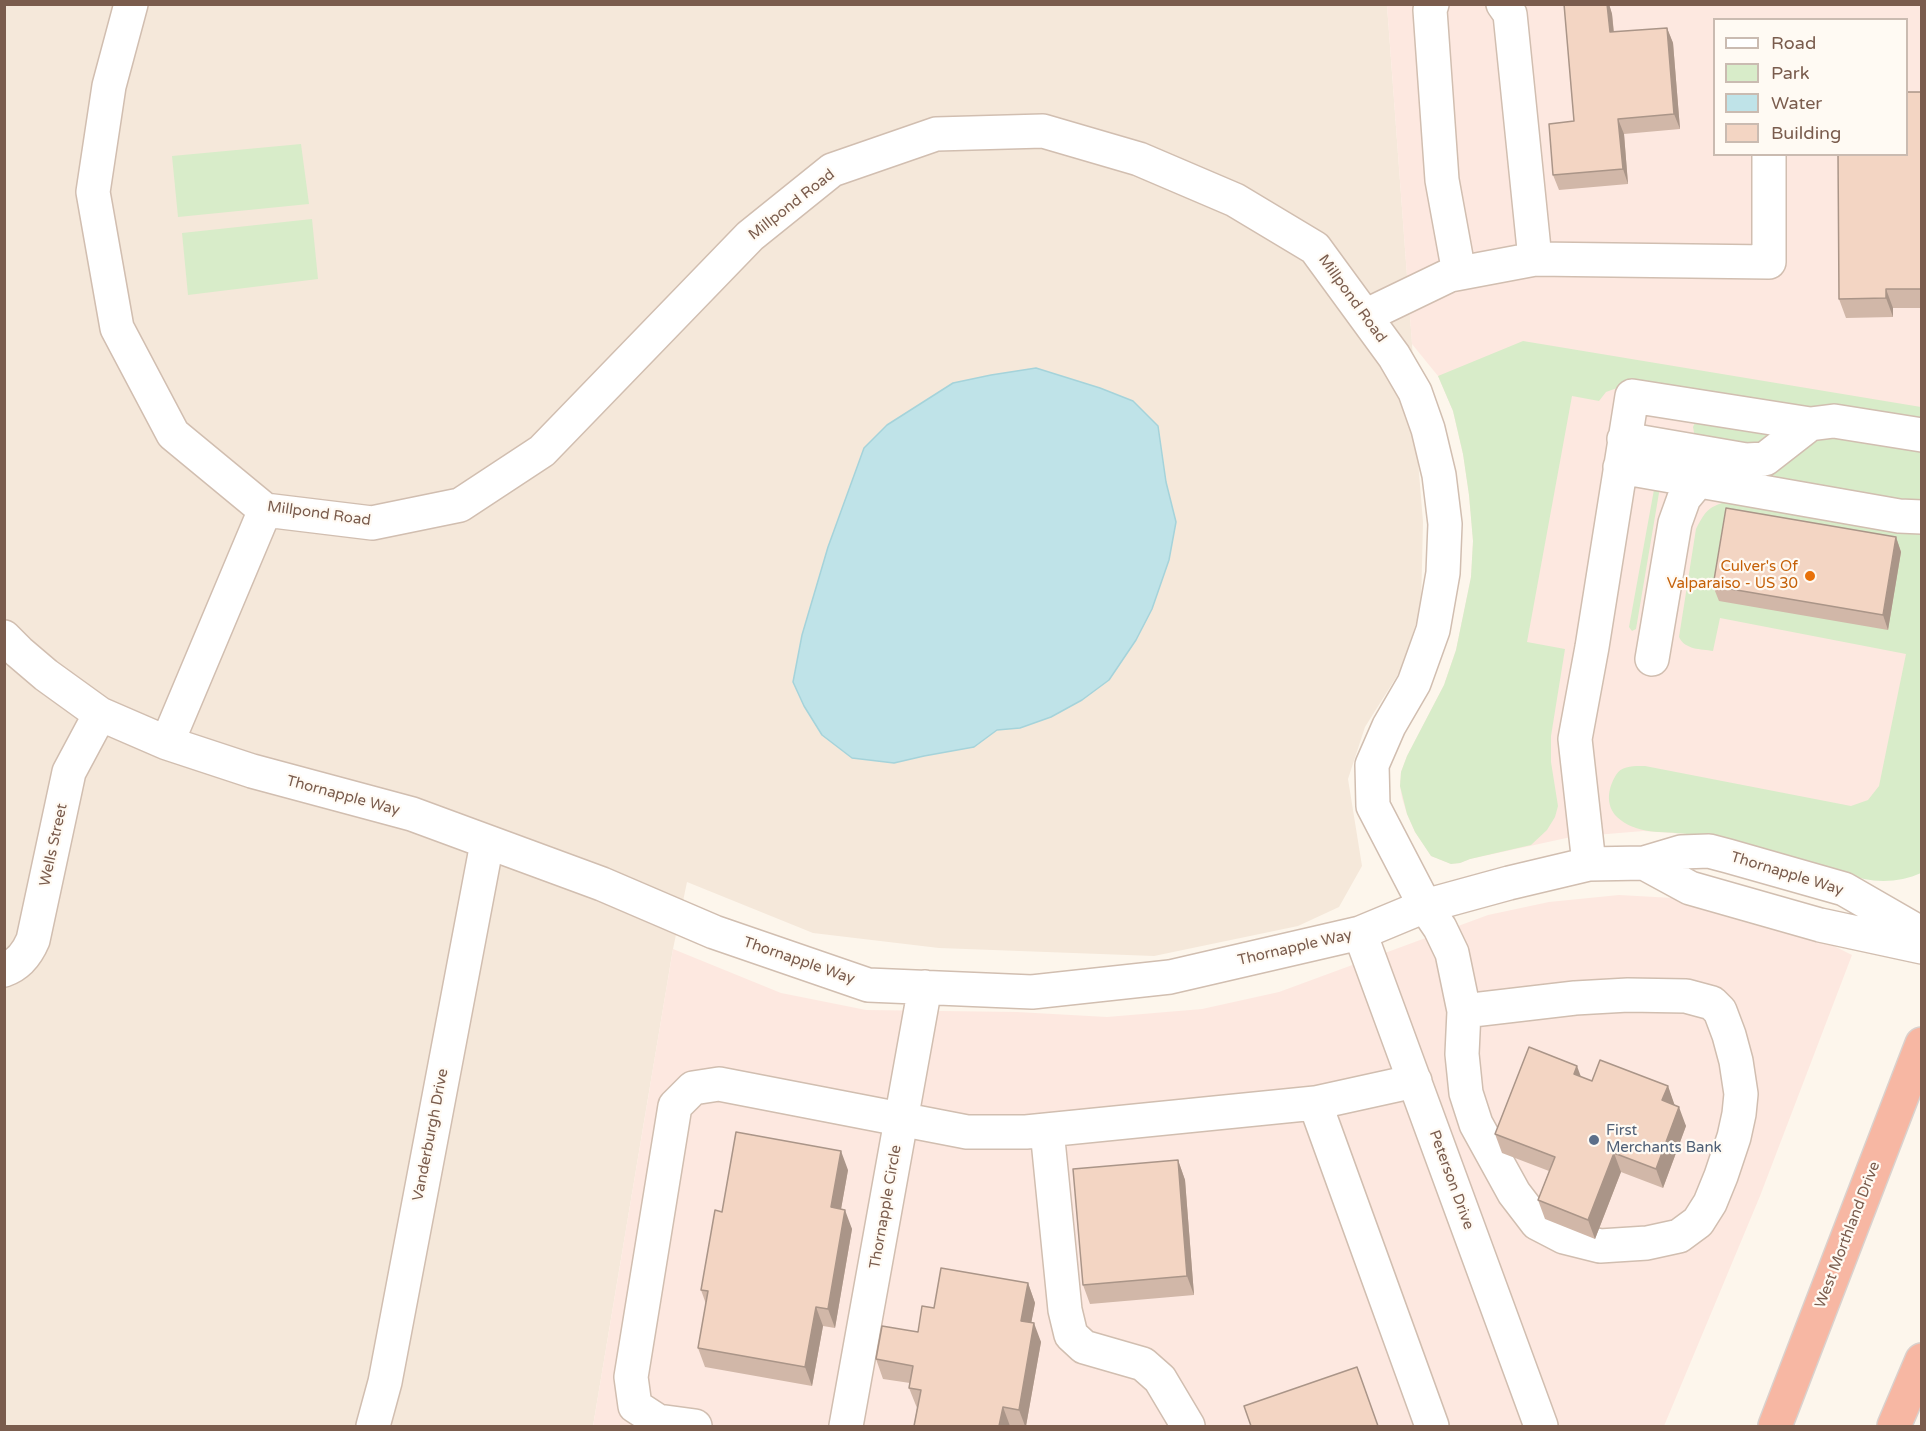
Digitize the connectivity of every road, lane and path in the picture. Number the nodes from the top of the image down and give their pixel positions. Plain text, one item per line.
1 (130, 4) edge
2 (1432, 4) edge
3 (1503, 4) edge
4 (1769, 156) edge
5 (1535, 259) junction
6 (1459, 273) junction
7 (1365, 316) junction
8 (1810, 424) junction
9 (1922, 435) edge
10 (1622, 453) junction
11 (1698, 481) junction
12 (265, 510) junction
13 (1922, 517) edge
14 (4, 637) edge
15 (1652, 659) dead end
16 (100, 714) junction
17 (166, 743) junction
18 (487, 843) junction
19 (1644, 863) junction
20 (1589, 864) junction
21 (1425, 906) junction
22 (1360, 933) junction
23 (1922, 934) edge
24 (1922, 947) edge
25 (4, 970) edge
26 (925, 987) junction
27 (1464, 1011) junction
28 (1922, 1044) edge
29 (1414, 1081) junction
30 (1315, 1103) junction
31 (902, 1119) junction
32 (1047, 1130) junction
33 (1922, 1360) edge
34 (374, 1426) edge
35 (694, 1426) edge
36 (846, 1426) edge
37 (1188, 1426) edge
38 (1432, 1426) edge
39 (1541, 1426) edge
40 (1775, 1426) edge
41 (1894, 1426) edge

1 - 12 street, Millpond Road
2 - 6 street
3 - 5 street
4 - 5 street
5 - 6 street
6 - 7 street
7 - 12 street, Millpond Road
7 - 21 street, Millpond Road
8 - 9 street
8 - 10 street
8 - 10 street
10 - 11 street
10 - 20 street
11 - 13 street
11 - 15 street
12 - 17 street
14 - 16 street, Thornapple Way
16 - 17 street, Thornapple Way
16 - 25 street, Wells Street
17 - 18 street, Thornapple Way
18 - 26 street, Thornapple Way
18 - 34 street, Vanderburgh Drive
19 - 20 street, Thornapple Way
19 - 23 street, Thornapple Way
19 - 24 street, Thornapple Way
20 - 21 street, Thornapple Way
21 - 22 street, Thornapple Way
21 - 27 street, Millpond Road
22 - 26 street, Thornapple Way
22 - 29 street, Peterson Drive
26 - 31 street, Thornapple Circle
27 - 27 street, Millpond Road
28 - 40 highway, West Morthland Drive
29 - 30 street
29 - 39 street, Peterson Drive
30 - 32 street
30 - 38 street
31 - 32 street
31 - 35 street
31 - 36 street, Thornapple Circle
32 - 37 street
33 - 41 highway

